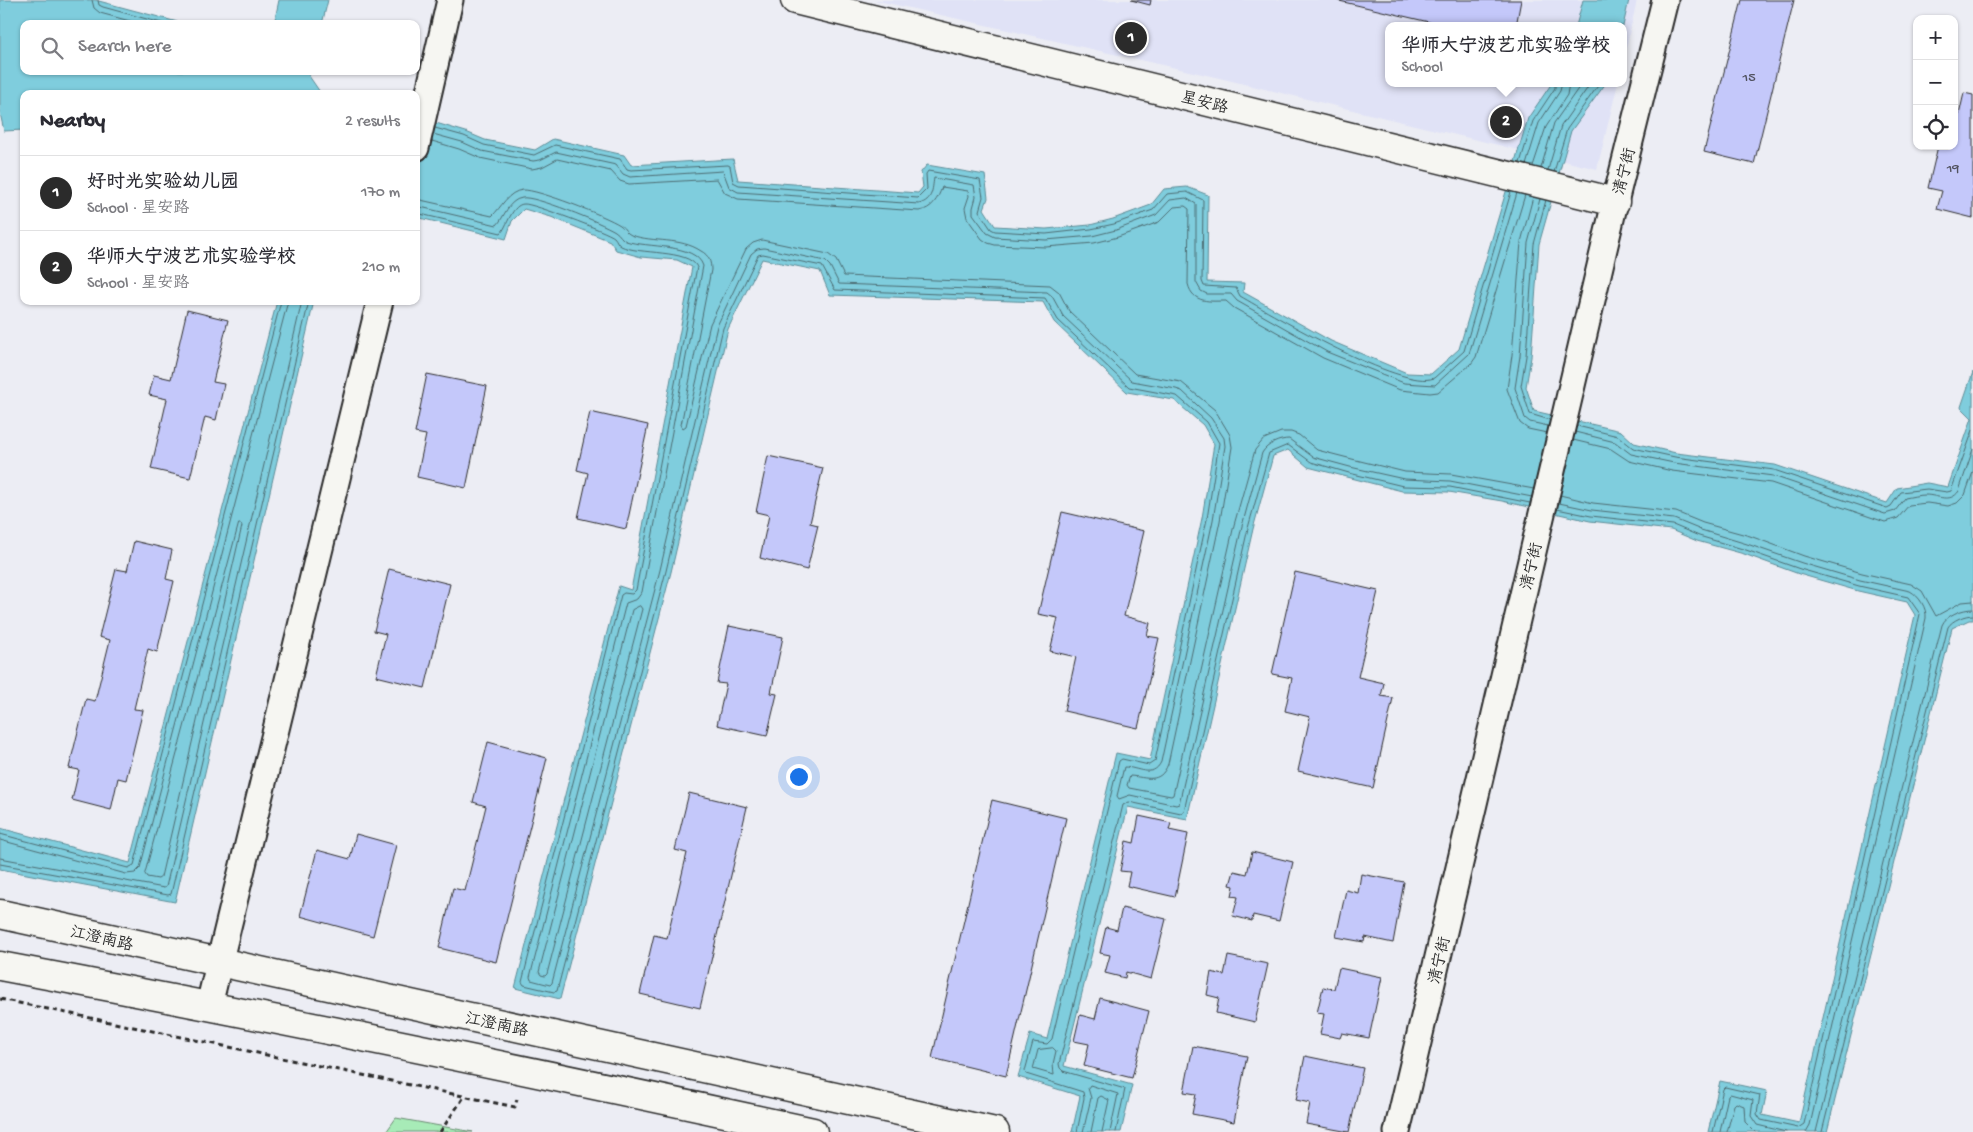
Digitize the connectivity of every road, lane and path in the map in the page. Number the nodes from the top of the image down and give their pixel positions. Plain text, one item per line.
1 (450, 0) edge
2 (795, 0) edge
3 (1666, 0) edge
4 (420, 131) edge
5 (1615, 202) junction
6 (379, 305) edge
7 (0, 914) edge
8 (218, 962) junction
9 (0, 966) edge
10 (0, 999) edge
11 (209, 1005) junction
12 (523, 1069) junction
13 (464, 1097) junction
14 (440, 1132) edge
15 (813, 1132) edge
16 (995, 1132) edge
17 (1397, 1132) edge

1 - 4 street
2 - 5 main road, 星安路
3 - 5 street, 清宁街
5 - 17 street, 清宁街
6 - 8 street
7 - 8 main road, 江澄南路
8 - 11 street
8 - 16 main road, 江澄南路
9 - 11 main road
10 - 13 path
11 - 12 main road
12 - 13 path
12 - 15 main road
13 - 14 path

